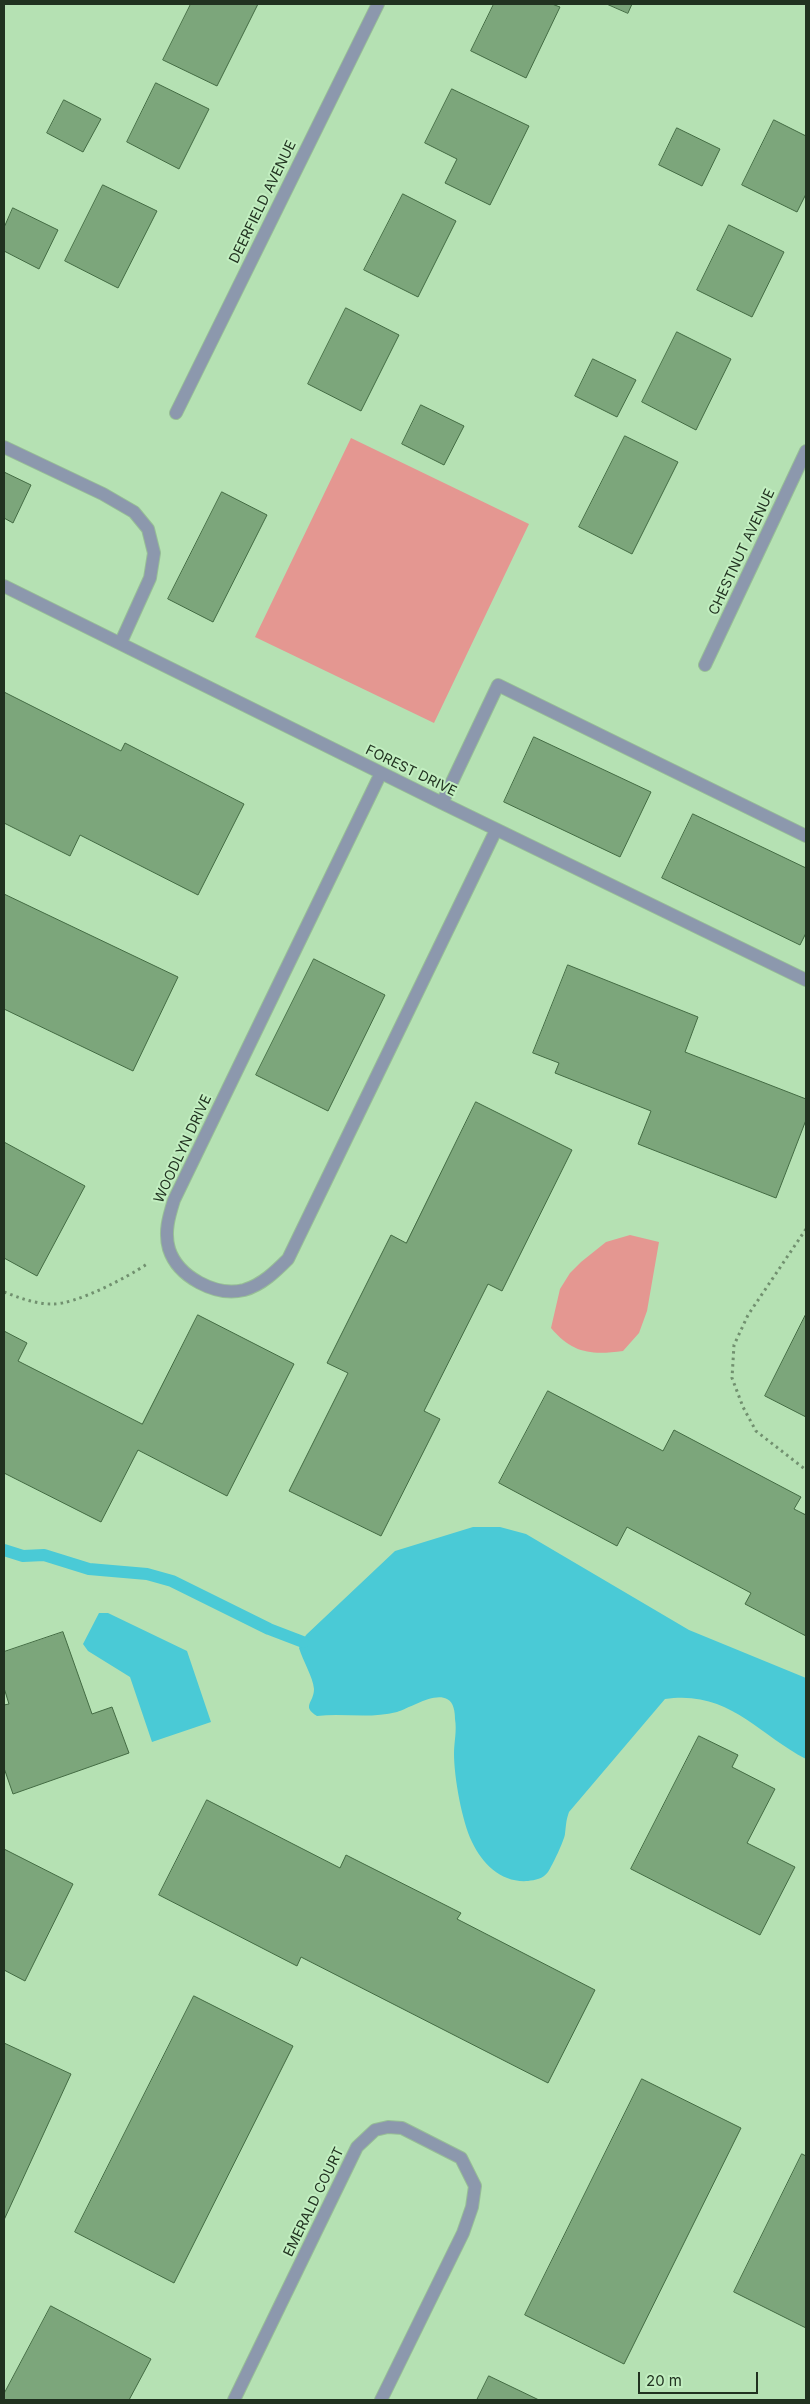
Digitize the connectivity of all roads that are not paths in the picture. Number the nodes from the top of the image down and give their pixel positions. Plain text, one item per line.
1 (378, 4) edge
2 (176, 413) dead end
3 (4, 447) edge
4 (806, 451) edge
5 (4, 586) edge
6 (121, 642) junction
7 (705, 665) dead end
8 (381, 774) junction
9 (442, 803) junction
10 (496, 830) junction
11 (806, 836) edge
12 (806, 980) edge
13 (234, 2400) edge
14 (381, 2400) edge

1 - 2 street, DEERFIELD AVENUE
3 - 6 street
4 - 7 street, CHESTNUT AVENUE
5 - 6 street, FOREST DRIVE
6 - 8 street, FOREST DRIVE
8 - 9 street, FOREST DRIVE
8 - 10 street, WOODLYN DRIVE
9 - 10 street, FOREST DRIVE
9 - 11 street
10 - 12 street, FOREST DRIVE
13 - 14 street, EMERALD COURT

